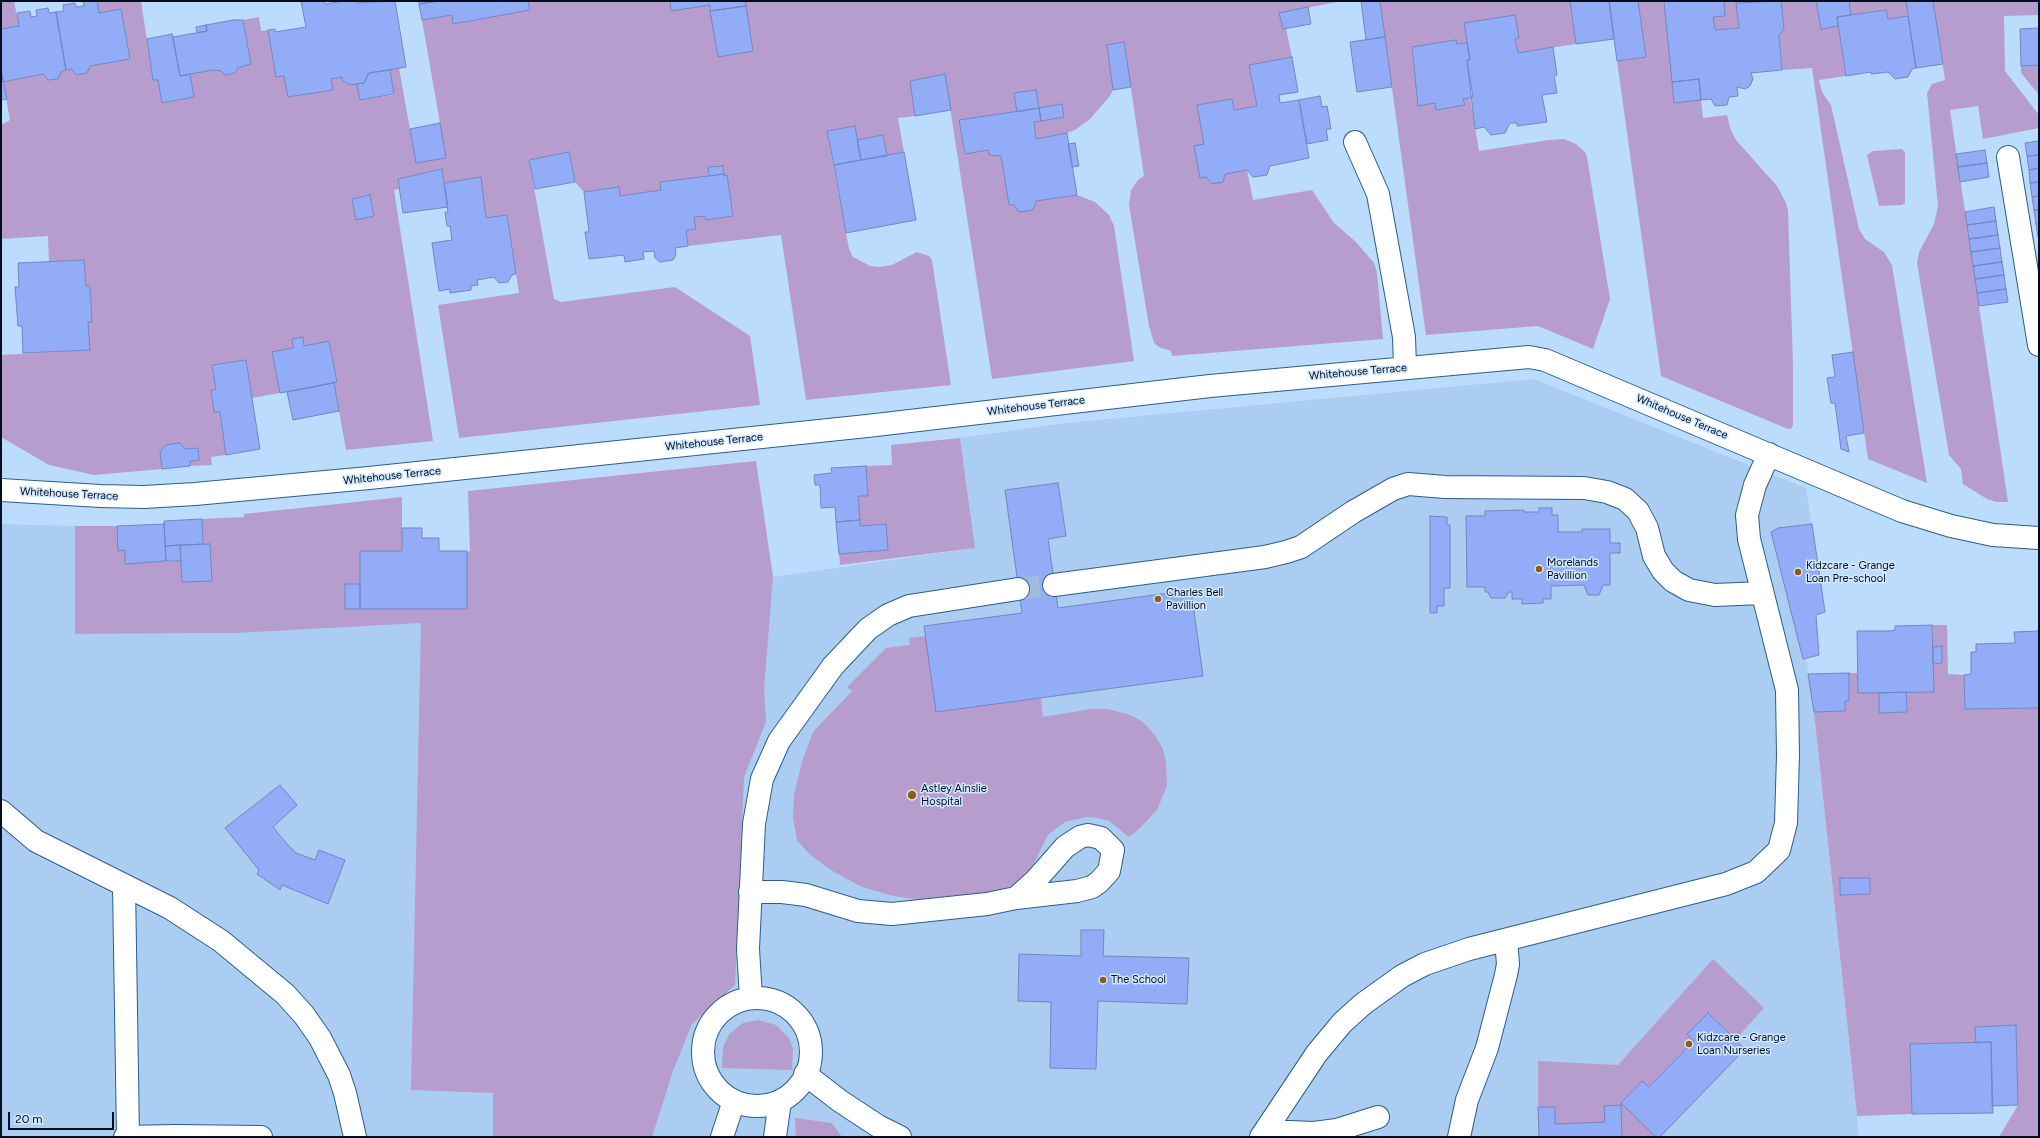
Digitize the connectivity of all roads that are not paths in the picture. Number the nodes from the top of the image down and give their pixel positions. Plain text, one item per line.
1 (1355, 142) dead end
2 (2008, 157) dead end
3 (2039, 346) edge
4 (1405, 367) junction
5 (1769, 454) junction
6 (1, 490) edge
7 (2039, 538) edge
8 (1054, 585) tunnel mouth
9 (1018, 589) tunnel mouth
10 (1762, 593) junction
11 (1, 811) edge
12 (124, 885) junction
13 (750, 892) junction
14 (1016, 898) dead end
15 (1506, 940) junction
16 (751, 998) junction
17 (805, 1074) junction
18 (734, 1101) junction
19 (780, 1101) junction
20 (1378, 1117) dead end
21 (1263, 1134) edge
22 (125, 1137) edge
23 (128, 1137) edge
24 (261, 1137) edge
25 (355, 1137) edge
26 (722, 1137) edge
27 (775, 1137) edge
28 (900, 1137) edge
29 (1459, 1137) edge

1 - 4 street
2 - 3 street
4 - 5 street, Whitehouse Terrace
4 - 6 street, Whitehouse Terrace
5 - 7 street, Whitehouse Terrace
5 - 10 street
8 - 10 street
9 - 13 street
10 - 15 street
11 - 12 street
12 - 23 street
12 - 25 street
13 - 14 street
13 - 16 street
15 - 21 street
15 - 29 street
16 - 17 street
16 - 18 street
17 - 19 street
17 - 28 street
18 - 19 street
18 - 26 street
19 - 27 street
20 - 21 street
22 - 23 street
23 - 24 street

